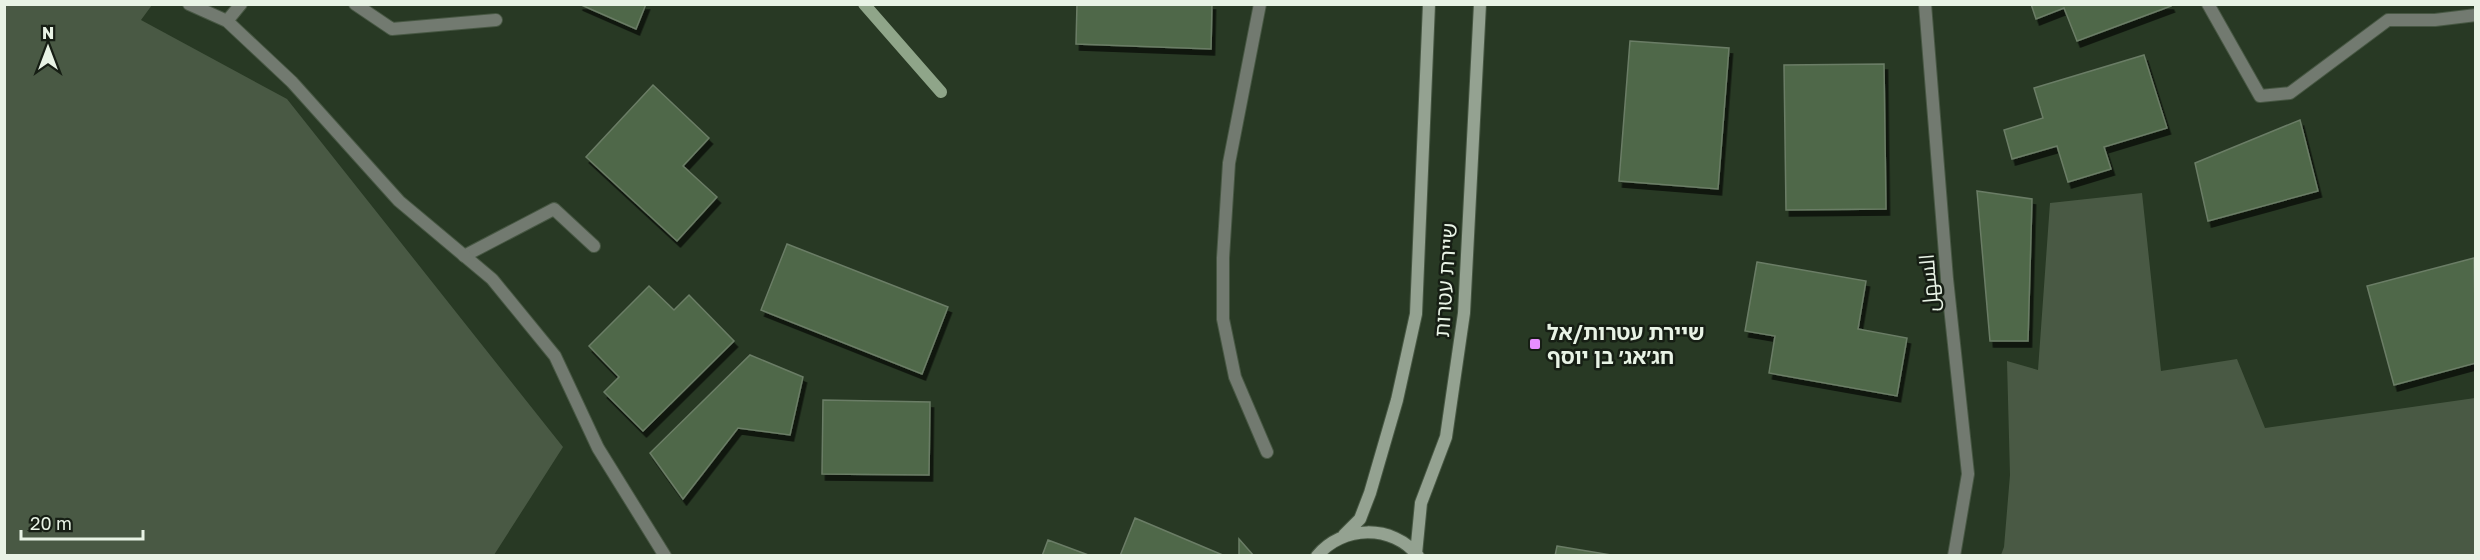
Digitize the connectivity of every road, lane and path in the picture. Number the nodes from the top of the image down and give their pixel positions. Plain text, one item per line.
1 (189, 4) edge
2 (241, 4) edge
3 (355, 4) edge
4 (1260, 4) edge
5 (1429, 4) edge
6 (1480, 4) edge
7 (1925, 4) edge
8 (2208, 4) edge
9 (2475, 15) edge
10 (496, 20) dead end
11 (227, 21) junction
12 (594, 246) dead end
13 (464, 256) junction
14 (1267, 452) dead end
15 (1344, 536) junction
16 (1417, 554) edge
17 (665, 555) edge
18 (1317, 555) edge
19 (1954, 555) edge

1 - 11 street
2 - 11 street
3 - 10 street
4 - 14 street
5 - 15 main road, שיירת עטרות
6 - 16 main road, שיירת עטרות
7 - 19 street, السهل
8 - 9 street
11 - 13 street
12 - 13 street
13 - 17 street
15 - 16 main road
15 - 18 main road

